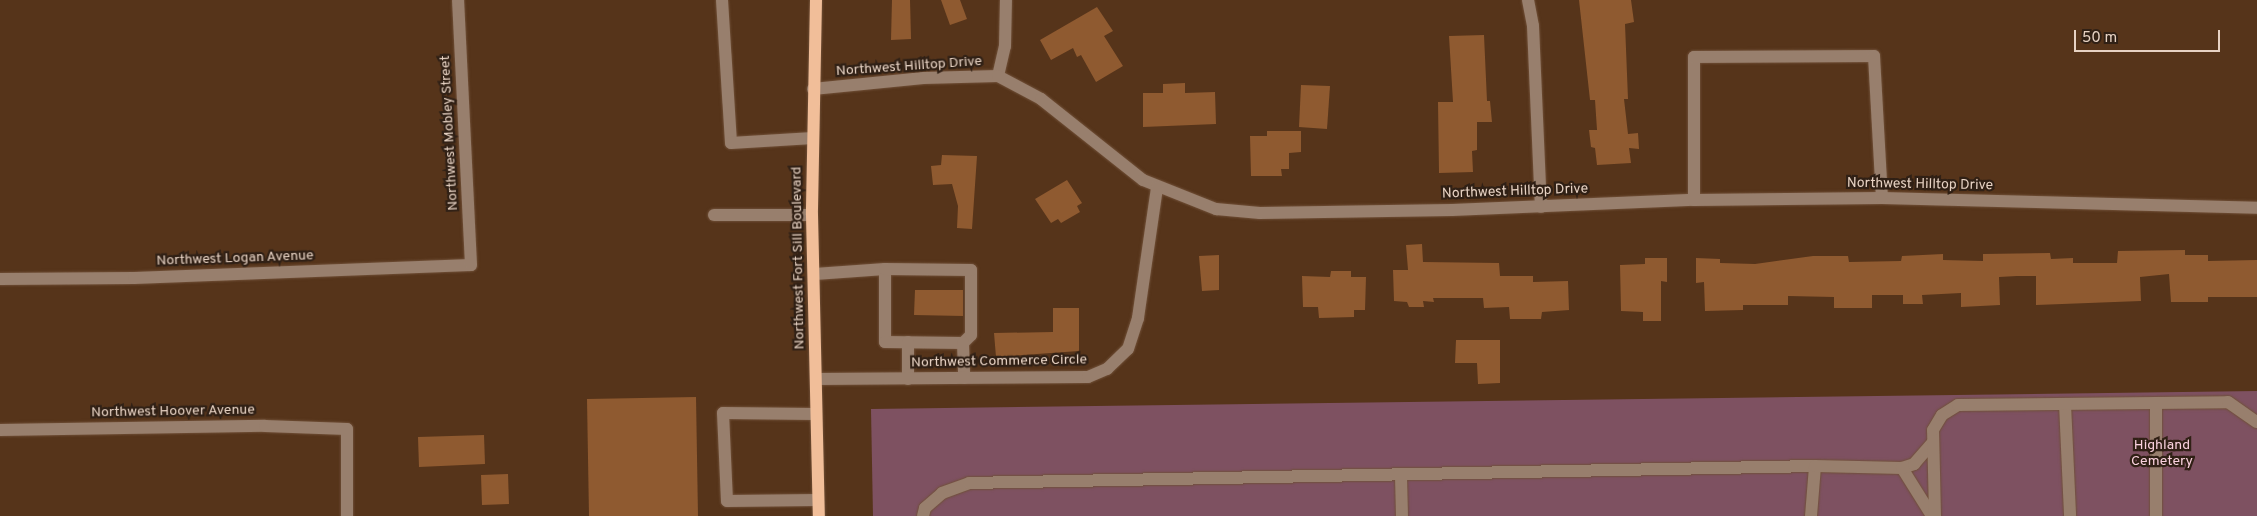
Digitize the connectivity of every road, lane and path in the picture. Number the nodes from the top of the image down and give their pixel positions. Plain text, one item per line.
1 (458, 0) edge
2 (722, 0) edge
3 (816, 0) edge
4 (1006, 0) edge
5 (1528, 0) edge
6 (998, 76) junction
7 (814, 88) junction
8 (813, 138) junction
9 (1157, 187) junction
10 (1882, 198) junction
11 (1694, 200) junction
12 (1541, 207) junction
13 (2257, 208) edge
14 (714, 215) dead end
15 (812, 215) junction
16 (471, 265) joint
17 (886, 270) junction
18 (815, 274) junction
19 (0, 279) edge
20 (908, 342) junction
21 (962, 343) junction
22 (964, 378) junction
23 (816, 379) junction
24 (908, 379) junction
25 (2156, 403) junction
26 (2064, 404) junction
27 (814, 414) junction
28 (2257, 422) edge
29 (0, 430) edge
30 (1932, 444) junction
31 (1815, 466) junction
32 (1902, 468) junction
33 (1401, 476) junction
34 (818, 500) junction
35 (347, 516) edge
36 (819, 516) edge
37 (923, 516) edge
38 (1402, 516) edge
39 (1811, 516) edge
40 (1933, 516) edge
41 (2070, 516) edge
42 (2156, 516) edge

1 - 16 street, Northwest Mobley Street
2 - 8 street
3 - 7 main road, Northwest Fort Sill Boulevard
4 - 6 street
5 - 12 street
6 - 7 street, Northwest Hilltop Drive
6 - 9 street, Northwest Hilltop Drive
7 - 8 main road, Northwest Fort Sill Boulevard
8 - 15 main road, Northwest Fort Sill Boulevard
9 - 12 street, Northwest Hilltop Drive
9 - 22 street, Northwest Commerce Circle
10 - 11 street, Northwest Hilltop Drive
10 - 11 street
10 - 13 street, Northwest Hilltop Drive
11 - 12 street, Northwest Hilltop Drive
14 - 15 street
15 - 18 main road, Northwest Fort Sill Boulevard
16 - 19 street, Northwest Logan Avenue
17 - 18 street
17 - 20 street
17 - 21 street
18 - 23 main road, Northwest Fort Sill Boulevard
20 - 21 street
20 - 24 street
21 - 22 street
22 - 24 street, Northwest Commerce Circle
23 - 24 street, Northwest Commerce Circle
23 - 27 main road, Northwest Fort Sill Boulevard
25 - 26 street
25 - 28 street
25 - 42 street
26 - 30 street
26 - 41 street
27 - 34 main road, Northwest Fort Sill Boulevard
27 - 34 street
29 - 35 street, Northwest Hoover Avenue
30 - 32 street
30 - 40 street
31 - 32 street
31 - 33 street
31 - 39 street
32 - 40 street
33 - 37 street
33 - 38 street
34 - 36 main road, Northwest Fort Sill Boulevard

